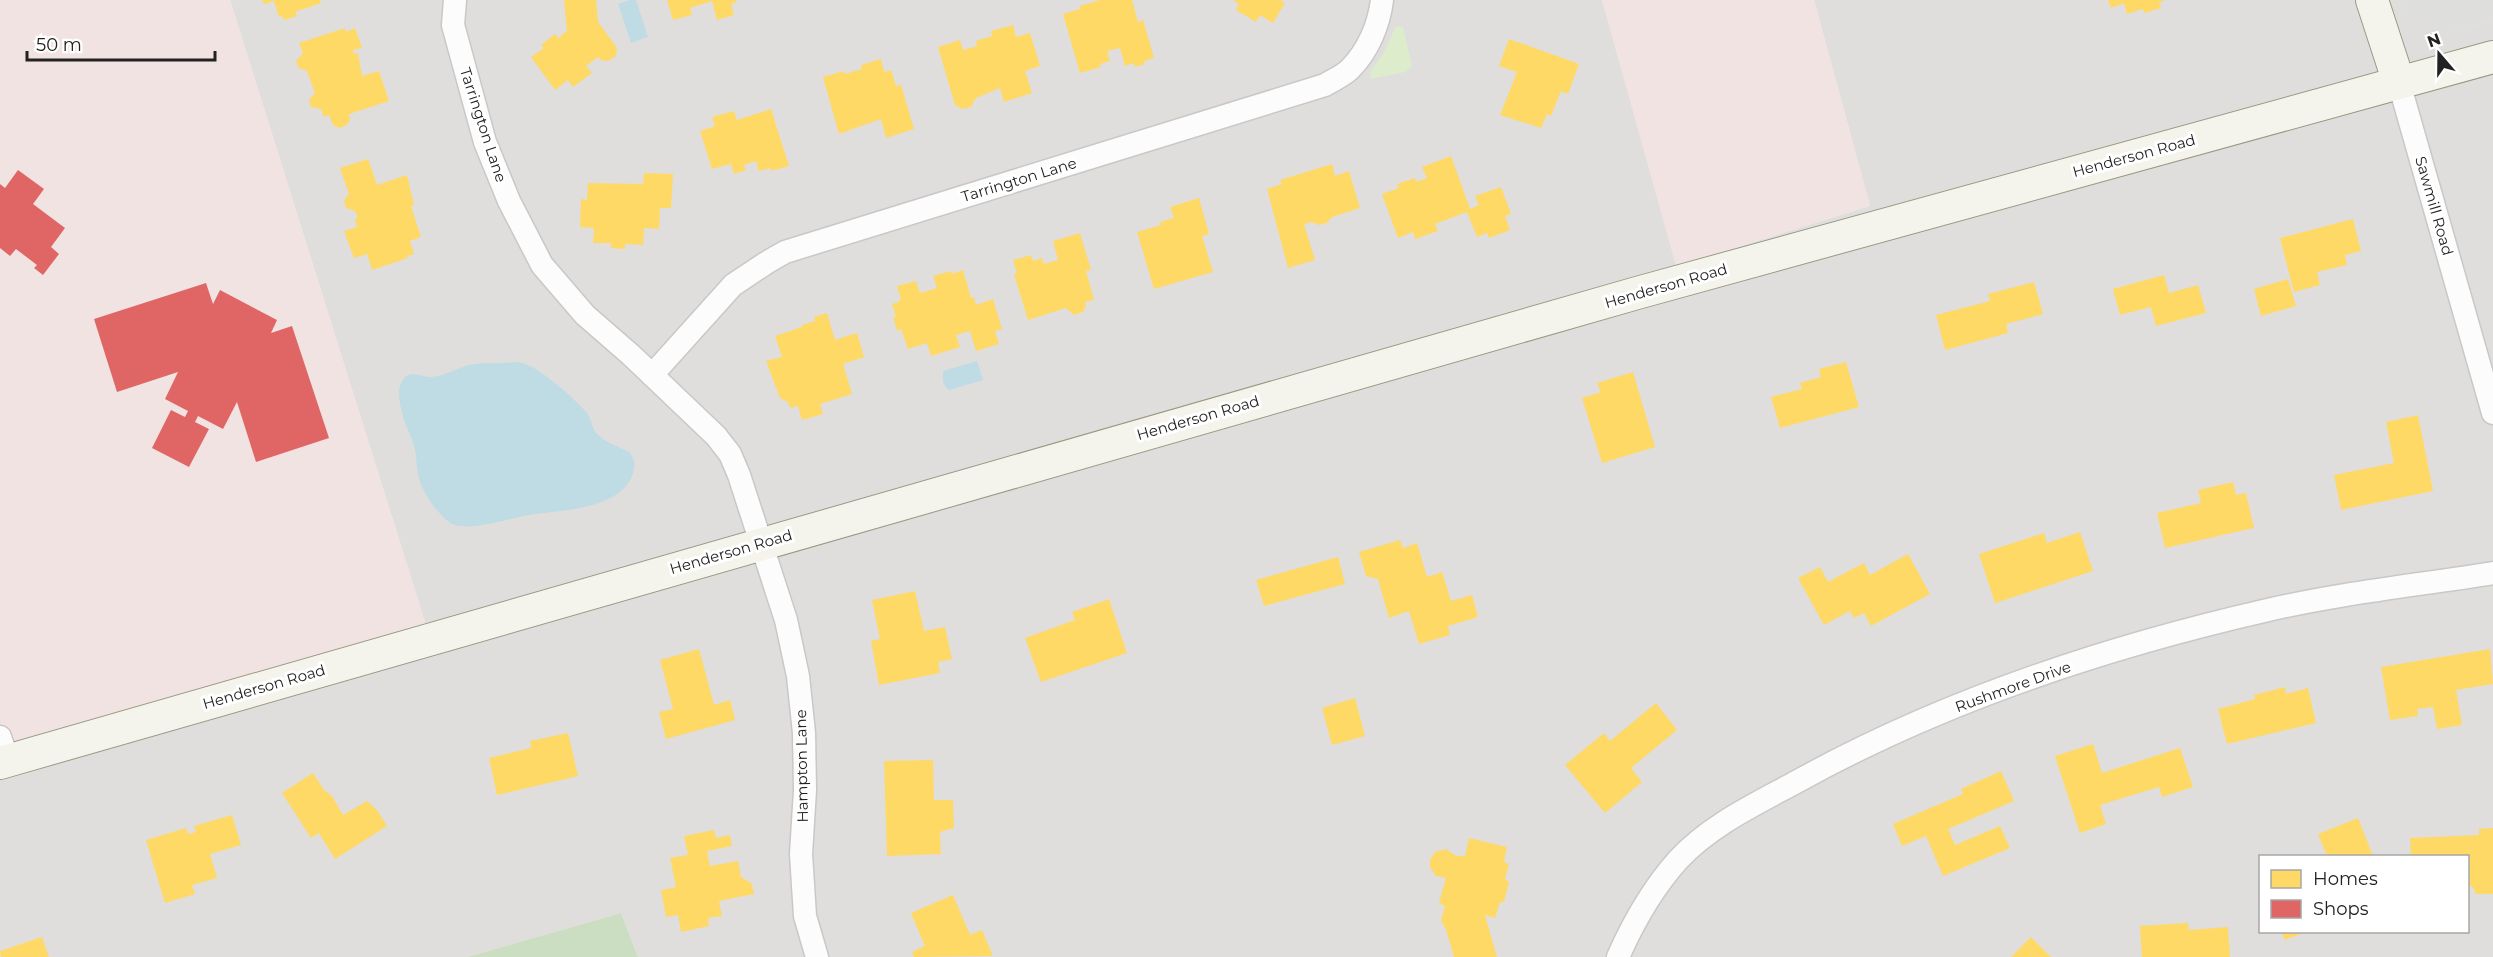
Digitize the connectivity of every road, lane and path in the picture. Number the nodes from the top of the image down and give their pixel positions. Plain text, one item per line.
1 (455, 0) edge
2 (1382, 0) edge
3 (2372, 0) edge
4 (2493, 57) edge
5 (2399, 83) junction
6 (652, 375) junction
7 (2493, 413) edge
8 (761, 543) junction
9 (2493, 573) edge
10 (3, 753) edge
11 (817, 957) edge
12 (1618, 957) edge

1 - 6 street, Tarrington Lane
2 - 6 street, Tarrington Lane
3 - 5 main road, Sawmill Road
4 - 5 main road, Henderson Road
5 - 7 street, Sawmill Road
5 - 8 main road, Henderson Road
6 - 8 street, Tarrington Lane
8 - 10 main road, Henderson Road
8 - 11 street, Hampton Lane
9 - 12 street, Rushmore Drive

